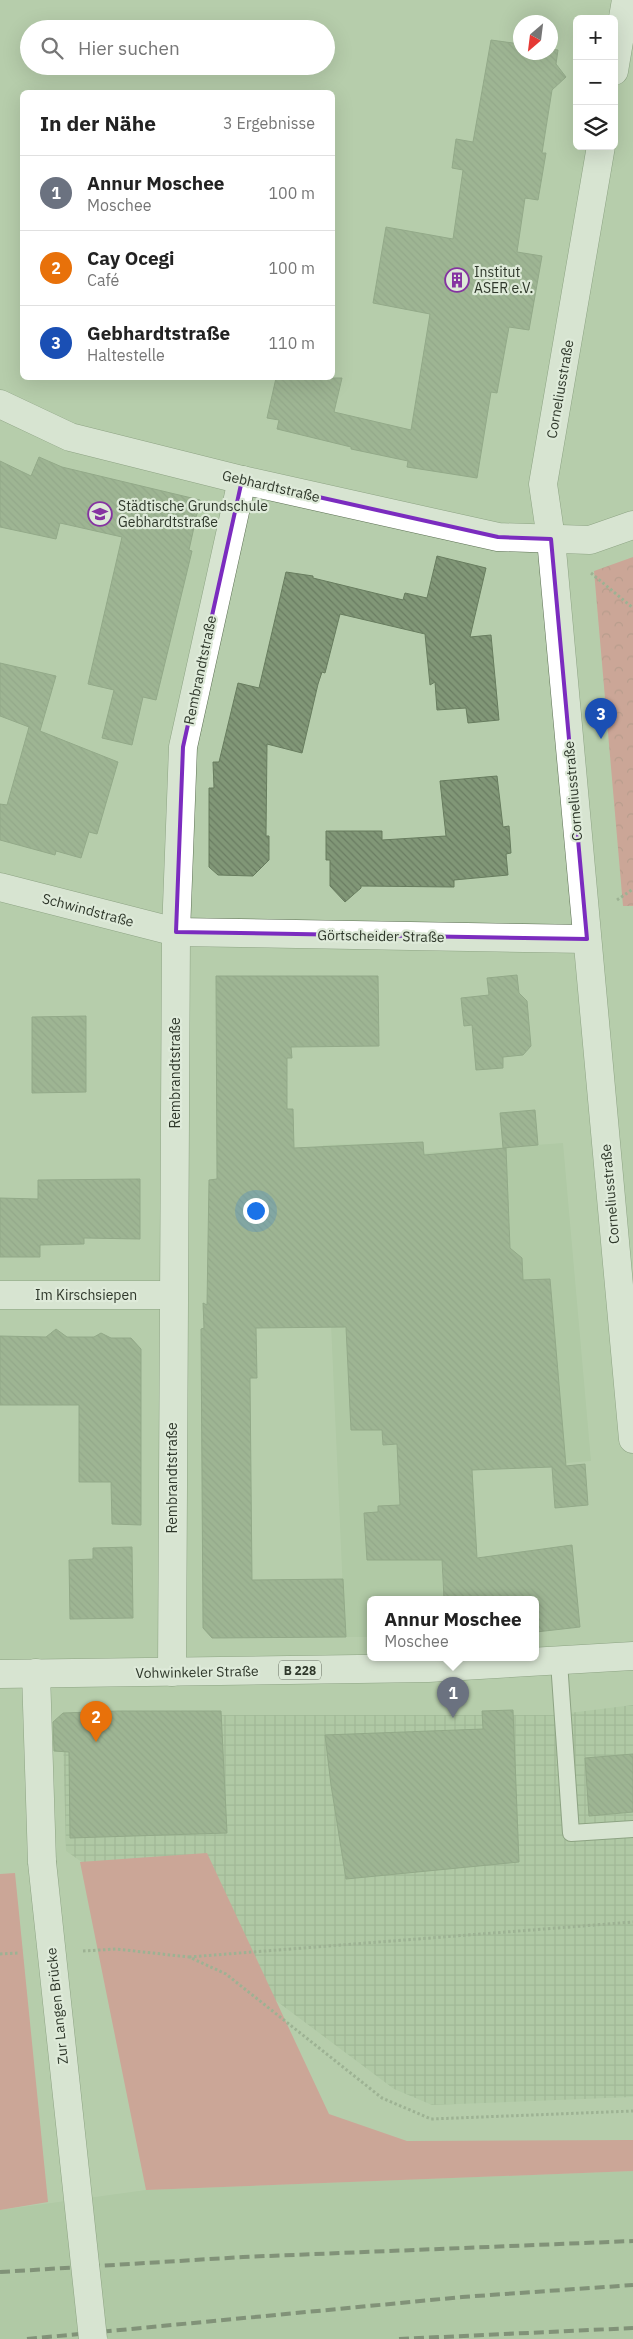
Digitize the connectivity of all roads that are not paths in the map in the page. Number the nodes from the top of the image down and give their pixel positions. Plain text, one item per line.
1 (626, 0) edge
2 (616, 60) edge
3 (600, 150) edge
4 (0, 404) edge
5 (242, 480) junction
6 (633, 524) edge
7 (551, 539) junction
8 (0, 887) edge
9 (176, 932) junction
10 (587, 939) junction
11 (0, 1295) edge
12 (173, 1295) junction
13 (633, 1439) edge
14 (633, 1656) edge
15 (559, 1662) junction
16 (172, 1672) junction
17 (36, 1673) junction
18 (0, 1674) edge
19 (633, 1830) edge
20 (93, 2339) edge

1 - 2 street
3 - 7 street, Corneliusstraße
4 - 5 street, Gebhardtstraße
5 - 7 street, Gebhardtstraße
5 - 9 street, Rembrandtstraße
6 - 7 street, Gebhardtstraße
7 - 10 street, Corneliusstraße
8 - 9 street, Schwindstraße
9 - 10 street, Görtscheider Straße
9 - 12 street, Rembrandtstraße
10 - 13 street, Corneliusstraße
11 - 12 street, Im Kirschsiepen
12 - 16 street, Rembrandtstraße
14 - 15 street, Vohwinkeler Straße / B 228
15 - 16 street, Vohwinkeler Straße / B 228
15 - 19 lane
16 - 17 street, Vohwinkeler Straße / B 228
17 - 18 street, Vohwinkeler Straße / B 228
17 - 20 street, Zur Langen Brücke, bridge

